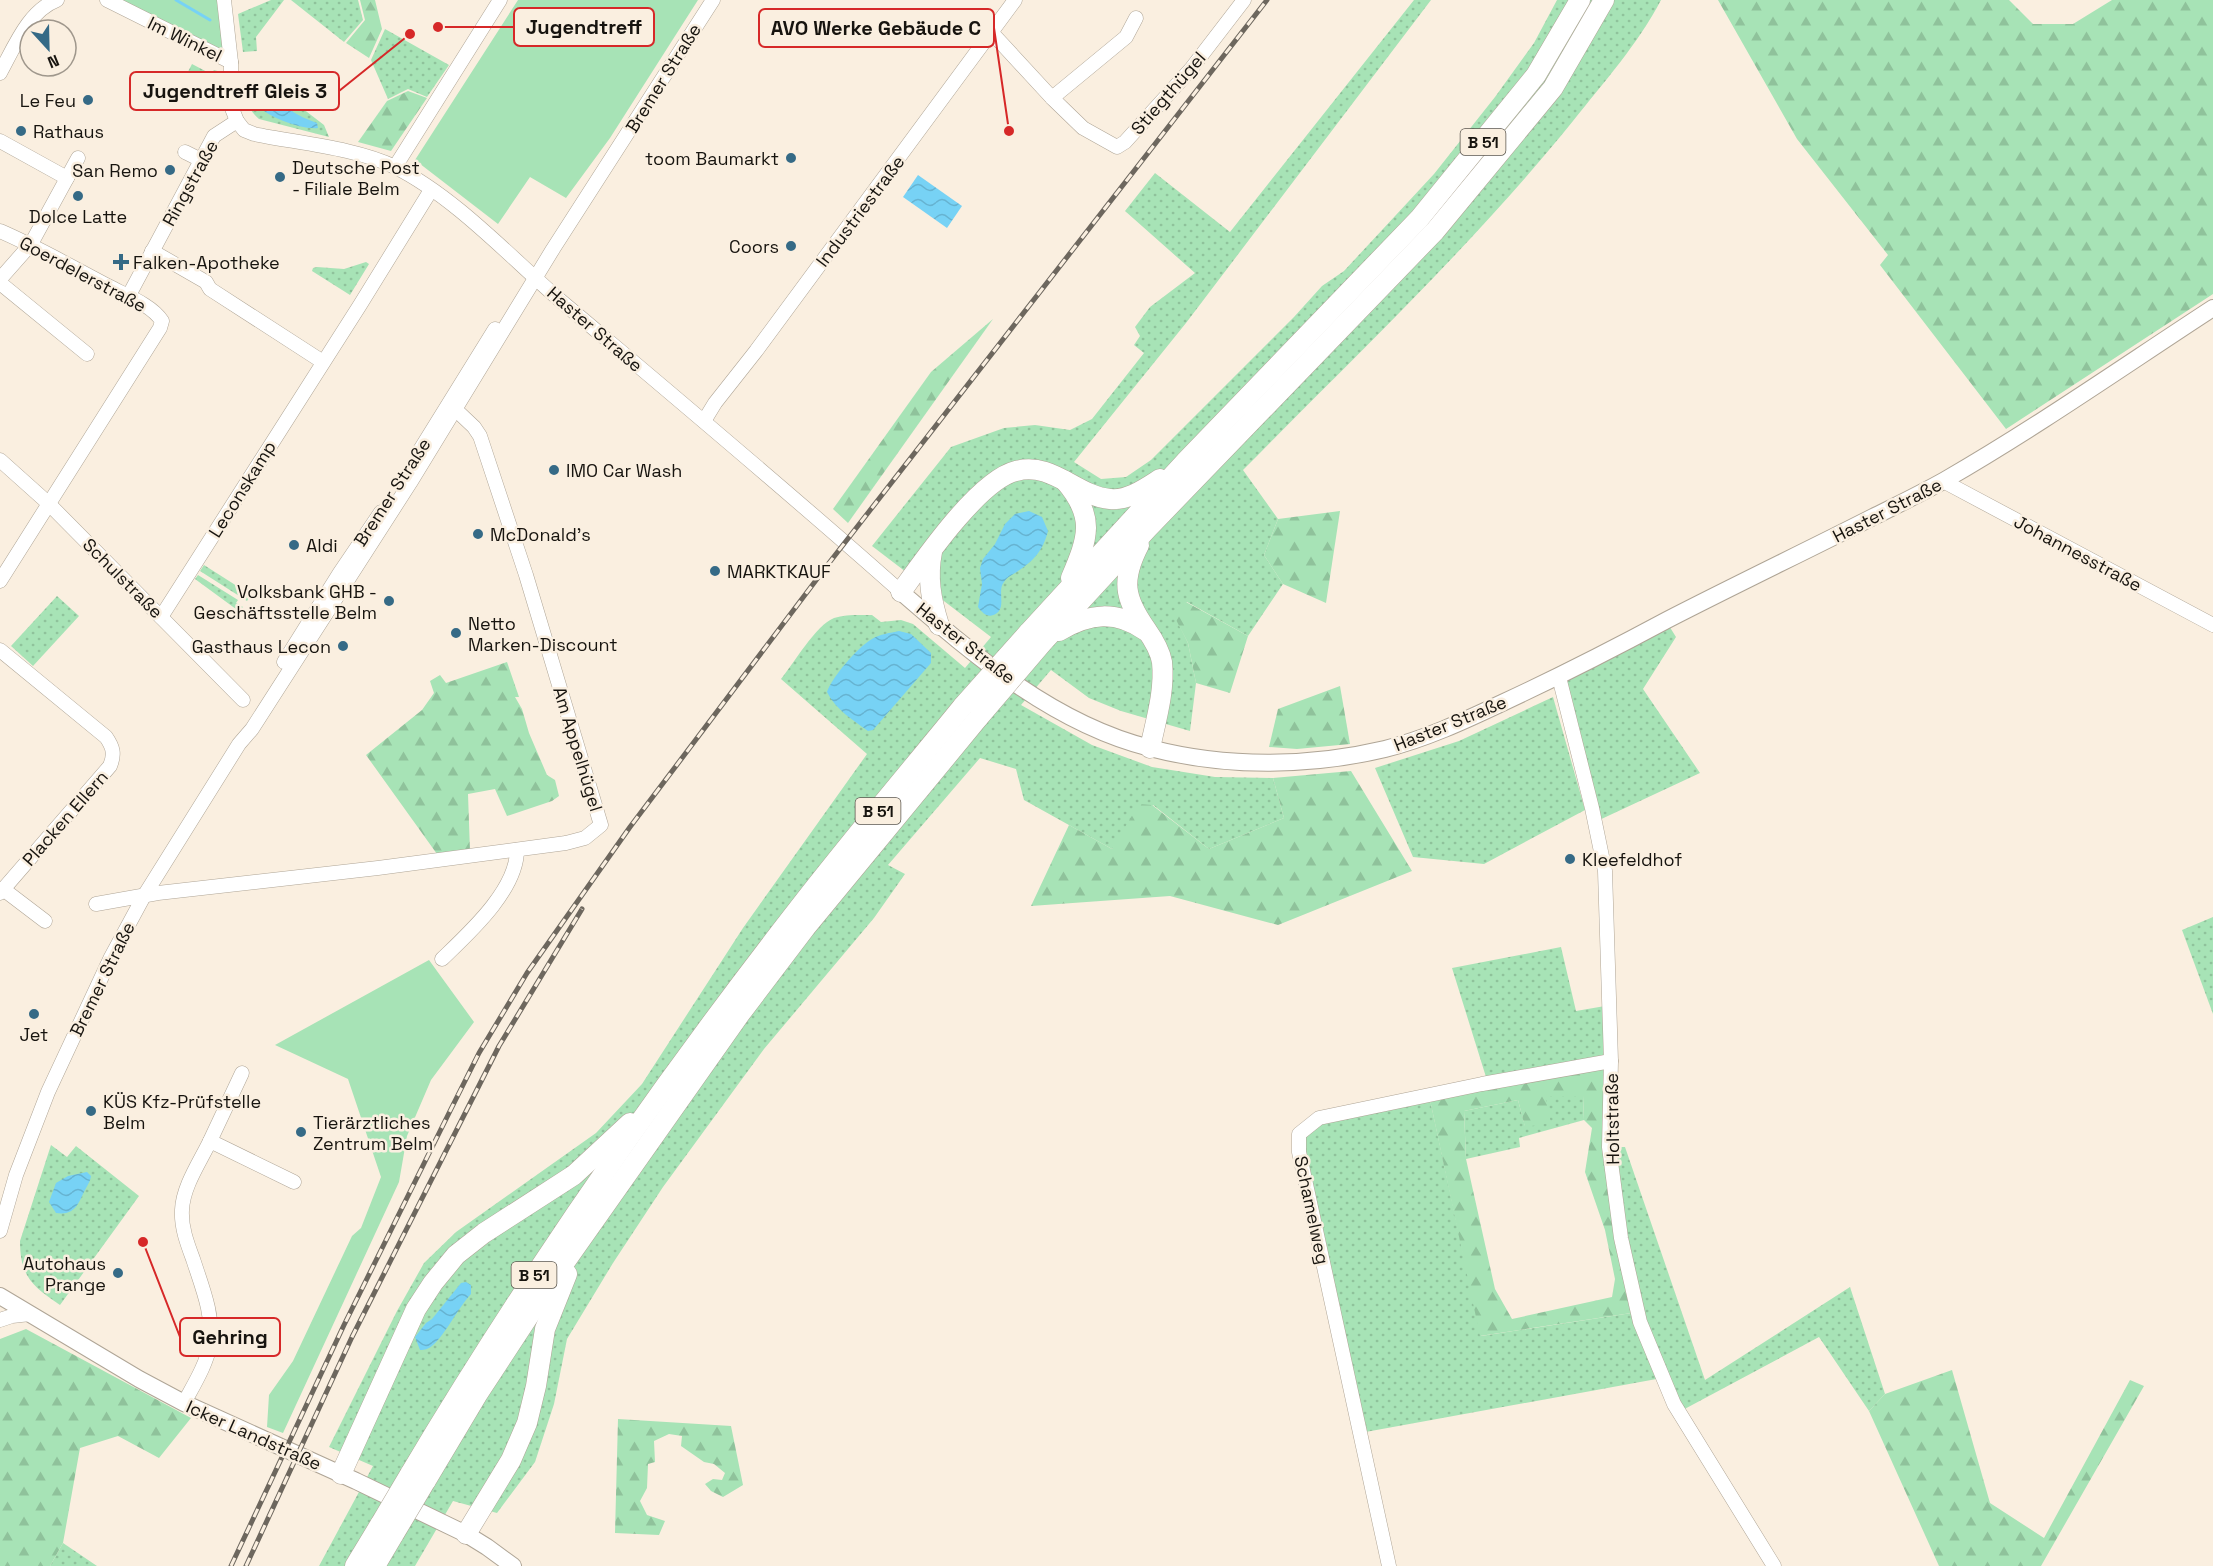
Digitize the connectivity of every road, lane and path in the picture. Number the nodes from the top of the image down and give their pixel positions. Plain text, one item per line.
1 (57, 0) edge
2 (107, 0) edge
3 (224, 0) edge
4 (500, 0) edge
5 (713, 0) edge
6 (1015, 0) edge
7 (1580, 0) edge
8 (1604, 0) edge
9 (1241, 4) edge
10 (1136, 18) dead end
11 (992, 33) junction
12 (231, 62) junction
13 (0, 73) edge
14 (1052, 98) junction
15 (237, 121) junction
16 (0, 141) edge
17 (185, 152) dead end
18 (78, 158) dead end
19 (201, 160) junction
20 (395, 167) junction
21 (67, 178) junction
22 (431, 190) junction
23 (0, 231) edge
24 (31, 244) junction
25 (152, 251) junction
26 (536, 278) junction
27 (0, 281) edge
28 (128, 297) junction
29 (2213, 308) edge
30 (87, 354) dead end
31 (323, 362) junction
32 (456, 410) junction
33 (704, 421) junction
34 (0, 460) edge
35 (1185, 462) junction
36 (1063, 479) junction
37 (1943, 481) junction
38 (48, 503) junction
39 (1149, 527) junction
40 (932, 552) junction
41 (0, 581) edge
42 (1065, 591) junction
43 (902, 592) junction
44 (161, 617) junction
45 (939, 625) junction
46 (2213, 625) edge
47 (1148, 632) junction
48 (1036, 638) junction
49 (0, 650) edge
50 (1559, 677) junction
51 (243, 700) dead end
52 (971, 712) junction
53 (239, 744) junction
54 (1150, 748) junction
55 (517, 850) junction
56 (2, 891) edge
57 (144, 896) junction
58 (96, 904) dead end
59 (45, 921) dead end
60 (442, 959) dead end
61 (1611, 1061) junction
62 (242, 1073) dead end
63 (669, 1082) junction
64 (210, 1141) junction
65 (16, 1175) junction
66 (294, 1182) dead end
67 (0, 1198) edge
68 (0, 1231) edge
69 (579, 1243) junction
70 (0, 1296) edge
71 (30, 1314) junction
72 (0, 1320) edge
73 (183, 1403) junction
74 (341, 1474) junction
75 (418, 1478) junction
76 (387, 1529) junction
77 (466, 1534) junction
78 (355, 1566) edge
79 (375, 1566) edge
80 (513, 1566) edge
81 (1389, 1566) edge
82 (1774, 1566) edge

1 - 13 street
2 - 12 street, Im Winkel
3 - 12 street
4 - 20 street
5 - 26 street, Bremer Straße
6 - 11 street, Industriestraße
7 - 35 highway, B 51
8 - 39 highway, B 51
9 - 14 street, Stiegthügel
10 - 14 street
11 - 14 street, Stiegthügel
11 - 33 street, Industriestraße
12 - 15 street
15 - 19 street, Ringstraße
15 - 20 street, Haster Straße
16 - 21 street
17 - 19 street
18 - 21 street
19 - 25 street, Ringstraße
20 - 22 street, Haster Straße
21 - 24 street
22 - 26 street, Haster Straße
22 - 31 street, Leconskamp
23 - 24 street, Goerdelerstraße
24 - 27 street
24 - 28 street, Goerdelerstraße
25 - 28 street, Ringstraße
25 - 31 street
26 - 32 street, Bremer Straße
26 - 33 street, Haster Straße
26 - 53 street, Bremer Straße
27 - 30 street
28 - 38 street, Goerdelerstraße
29 - 37 main road, Haster Straße
31 - 44 street, Leconskamp
32 - 53 street, Bremer Straße
32 - 55 street, Am Appelhügel
33 - 43 street, Haster Straße
34 - 38 street, Schulstraße
35 - 36 highway
35 - 42 highway, B 51
36 - 40 highway
36 - 42 highway
37 - 46 street, Johannesstraße
37 - 50 main road, Haster Straße
38 - 41 street
38 - 44 street, Schulstraße
39 - 47 highway
39 - 48 highway, B 51
40 - 43 highway
40 - 45 highway
42 - 48 highway, B 51
43 - 45 main road, Haster Straße
44 - 51 street, Schulstraße
45 - 54 main road, Haster Straße
47 - 48 highway
47 - 54 highway
48 - 52 highway, B 51, bridge
49 - 56 street, Placken Ellern
50 - 54 main road, Haster Straße
50 - 61 street, Holtstraße
52 - 63 highway, B 51
52 - 69 highway, B 51
53 - 57 street, Bremer Straße
55 - 57 street, Am Appelhügel
55 - 60 street
56 - 59 street, Placken Ellern
57 - 58 street
57 - 65 street, Bremer Straße
61 - 81 street, Schamelweg
61 - 82 street, Holtstraße
62 - 64 street
63 - 74 highway, B 51
63 - 75 highway, B 51
64 - 66 street
64 - 73 street
65 - 67 street
65 - 68 street, Bremer Straße
69 - 75 highway, B 51
69 - 77 highway, B 51
70 - 71 main road, Icker Landstraße
71 - 72 street
71 - 73 main road, Icker Landstraße
73 - 74 main road, Icker Landstraße
74 - 77 main road, Icker Landstraße
75 - 76 highway, B 51, bridge
76 - 78 highway, B 51
76 - 79 highway, B 51
77 - 80 main road, Icker Landstraße

